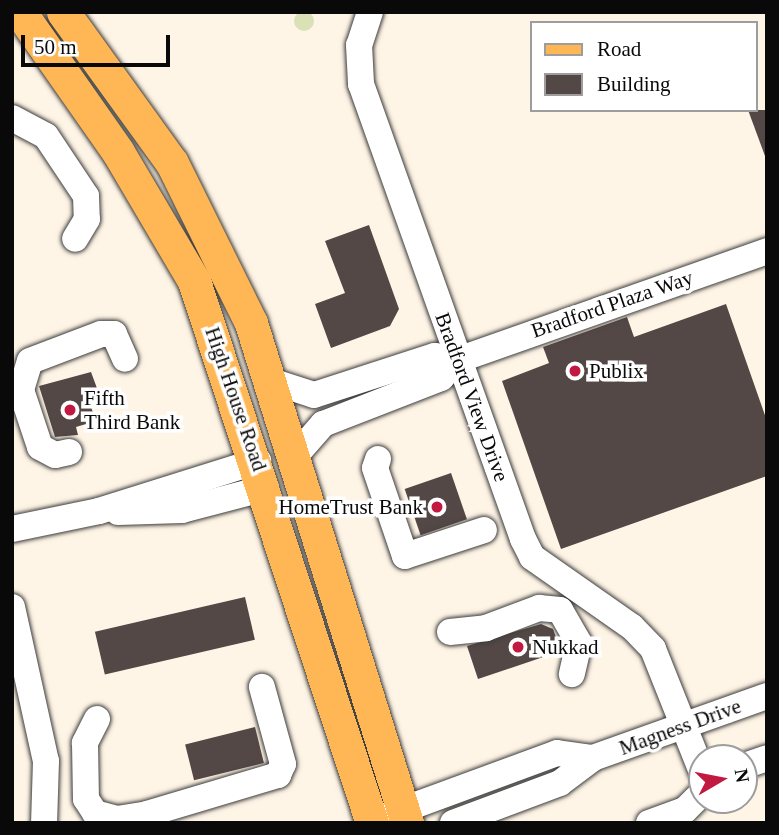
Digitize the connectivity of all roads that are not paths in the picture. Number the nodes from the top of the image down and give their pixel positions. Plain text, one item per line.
1 (20, 12) edge
2 (63, 12) edge
3 (370, 12) edge
4 (12, 118) edge
5 (75, 239) dead end
6 (767, 251) edge
7 (125, 359) dead end
8 (458, 360) junction
9 (271, 381) junction
10 (62, 454) dead end
11 (295, 456) junction
12 (378, 459) dead end
13 (262, 475) junction
14 (12, 529) edge
15 (484, 530) dead end
16 (12, 607) edge
17 (450, 632) dead end
18 (572, 674) dead end
19 (262, 687) dead end
20 (767, 696) edge
21 (97, 719) dead end
22 (683, 724) junction
23 (691, 744) edge
24 (593, 758) junction
25 (405, 817) edge
26 (676, 818) edge
27 (370, 822) edge
28 (44, 823) edge
29 (453, 823) edge
30 (649, 823) edge

1 - 13 main road, High House Road
2 - 9 main road, High House Road
3 - 8 street, Bradford View Drive
4 - 5 street
6 - 8 street, Bradford Plaza Way
7 - 10 street
8 - 9 street, Bradford Plaza Way
8 - 11 street, Bradford Plaza Way
8 - 22 street, Bradford View Drive
9 - 11 main road, High House Road
11 - 25 main road, High House Road
12 - 15 street
13 - 14 street
13 - 27 main road, High House Road
16 - 28 street
17 - 18 street
19 - 21 street
20 - 22 street, Magness Drive
22 - 23 street, Bradford View Drive
22 - 24 street, Magness Drive
24 - 25 street, Magness Drive
24 - 29 street, Magness Drive
25 - 27 street, Magness Drive
26 - 30 street

